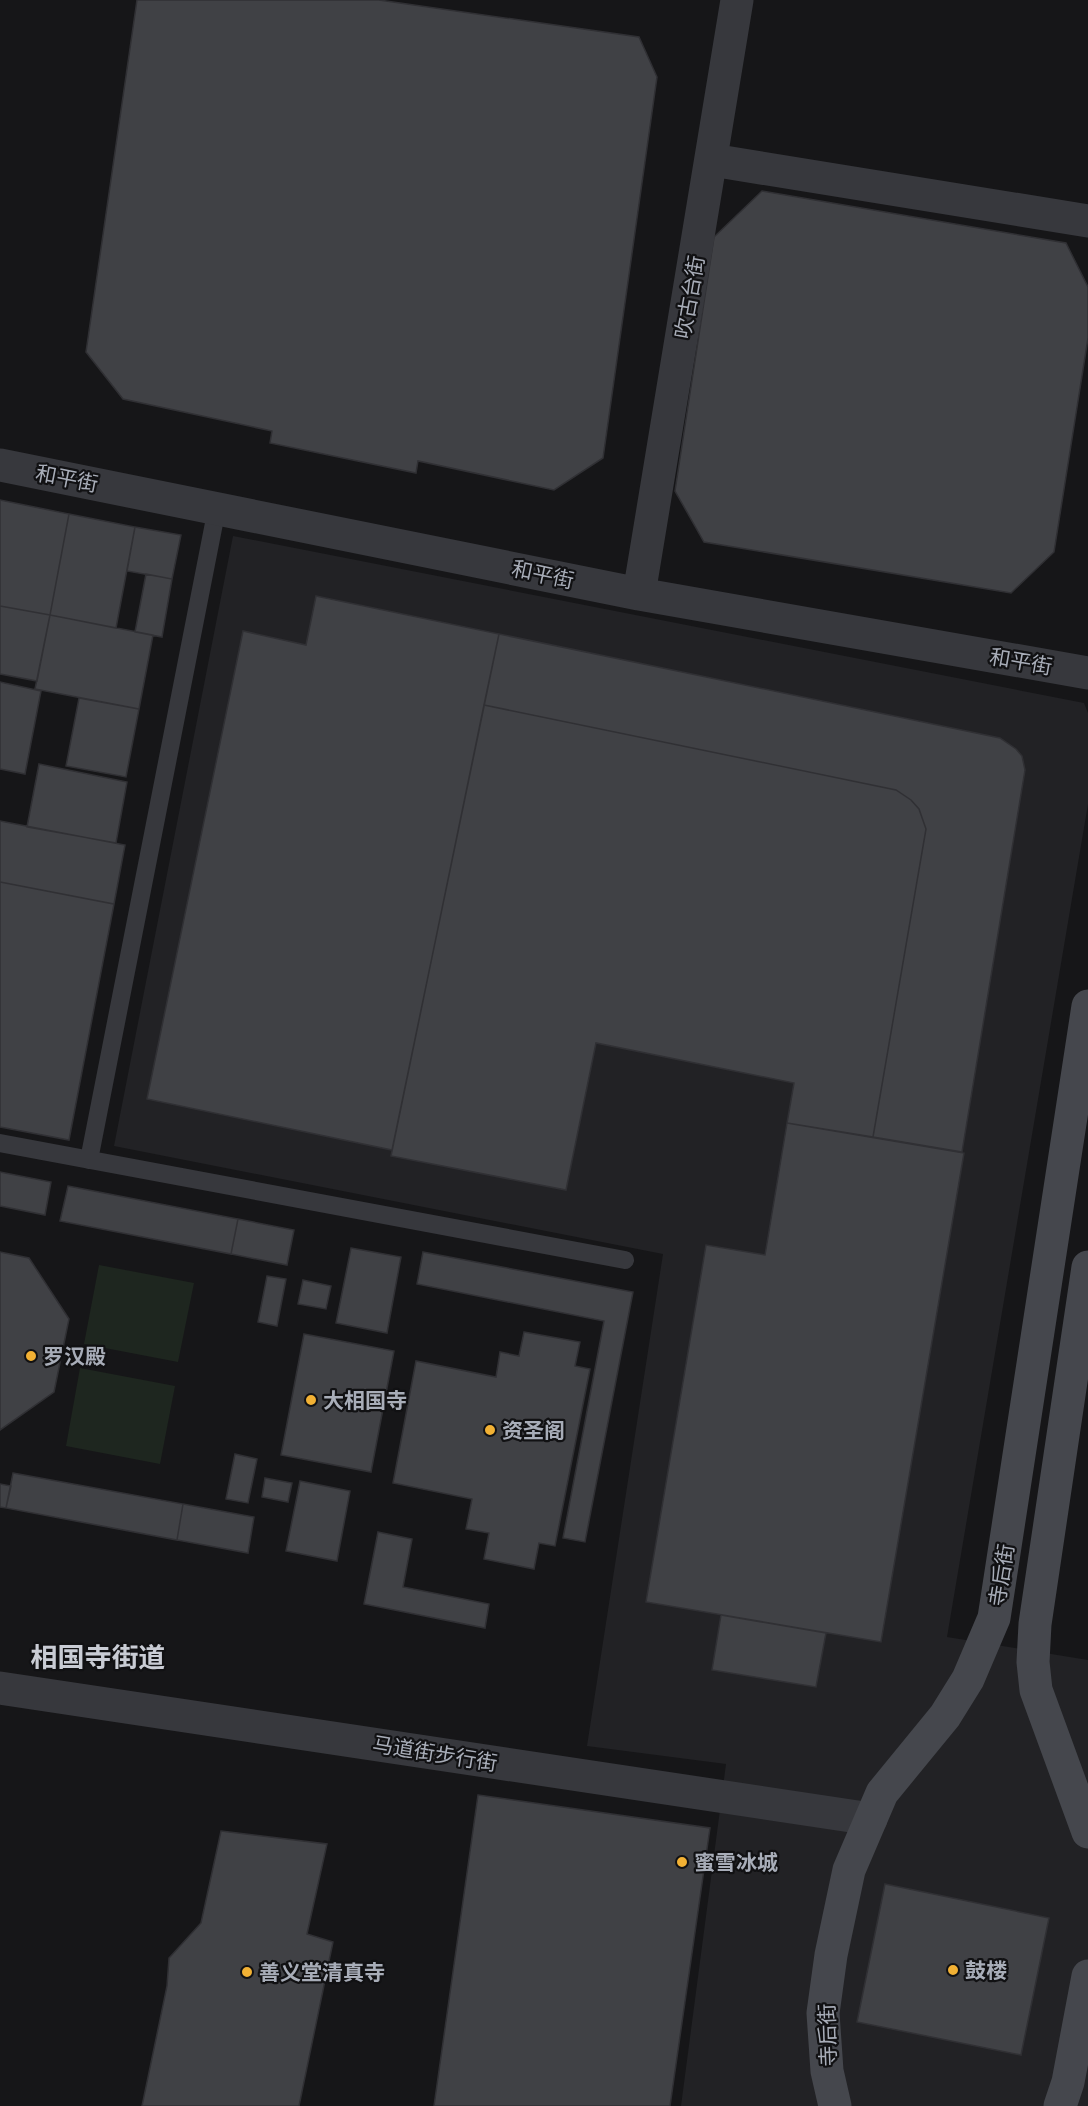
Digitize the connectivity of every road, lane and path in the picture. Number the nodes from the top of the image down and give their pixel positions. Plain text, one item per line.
1 (737, 0) edge
2 (712, 160) junction
3 (1088, 221) edge
4 (0, 465) edge
5 (217, 508) junction
6 (639, 594) junction
7 (1088, 673) edge
8 (1088, 1006) edge
9 (0, 1143) edge
10 (89, 1160) junction
11 (625, 1260) dead end
12 (1088, 1267) edge
13 (0, 1688) edge
14 (871, 1819) junction
15 (1088, 1832) edge
16 (1088, 1976) edge
17 (835, 2106) edge
18 (1060, 2106) edge

1 - 2 street, 吹古台街
2 - 3 street
2 - 6 street, 吹古台街
4 - 5 street, 和平街
5 - 6 street, 和平街
5 - 10 lane
6 - 7 street, 和平街
8 - 14 street, 寺后街
9 - 10 lane
10 - 11 lane
12 - 15 street, 寺后街
13 - 14 street, 马道街步行街
14 - 17 street, 寺后街
16 - 18 street

